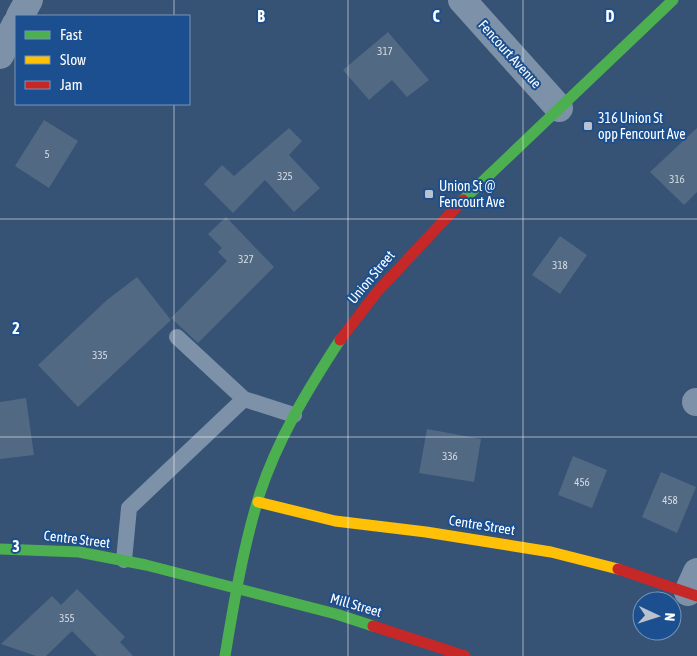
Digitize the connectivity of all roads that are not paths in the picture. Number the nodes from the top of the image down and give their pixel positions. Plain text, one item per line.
1 (29, 0) edge
2 (462, 0) edge
3 (673, 0) edge
4 (21, 15) edge
5 (15, 26) edge
6 (0, 55) edge
7 (559, 108) junction
8 (177, 337) dead end
9 (244, 399) junction
10 (294, 416) junction
11 (258, 502) junction
12 (0, 549) edge
13 (124, 560) junction
14 (694, 586) edge
15 (237, 588) junction
16 (224, 656) edge
17 (465, 656) edge

1 - 4 street
2 - 7 street, Fencourt Avenue
3 - 7 main road, Union Street
5 - 6 street
7 - 10 main road, Union Street
8 - 9 lane
9 - 10 lane
9 - 13 lane
10 - 11 main road, Union Street
11 - 14 main road, Centre Street
11 - 15 main road, Union Street
12 - 13 main road, Centre Street
13 - 15 main road, Centre Street
15 - 16 main road, Union Street
15 - 17 main road, Mill Street

